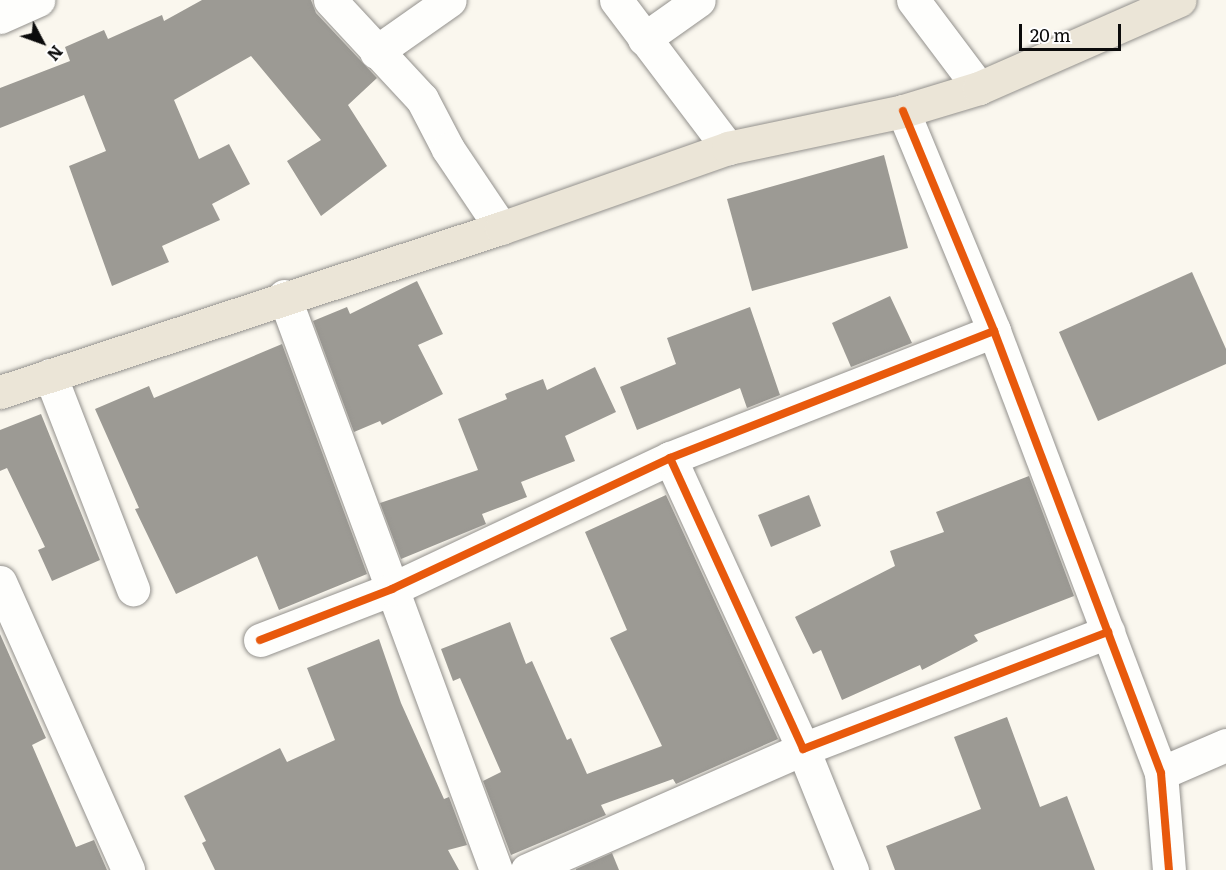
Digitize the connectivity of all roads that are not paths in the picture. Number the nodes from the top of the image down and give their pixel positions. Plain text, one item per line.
1 (38, 0) edge
2 (330, 0) edge
3 (450, 0) edge
4 (616, 0) edge
5 (699, 0) edge
6 (1179, 0) edge
7 (927, 5) edge
8 (0, 17) edge
9 (644, 39) junction
10 (376, 52) junction
11 (979, 88) junction
12 (903, 111) junction
13 (728, 148) junction
14 (501, 228) junction
15 (284, 296) junction
16 (994, 331) junction
17 (50, 375) junction
18 (0, 392) edge
19 (670, 458) junction
20 (0, 582) edge
21 (133, 589) dead end
22 (392, 589) junction
23 (1108, 632) junction
24 (260, 640) dead end
25 (1226, 745) edge
26 (803, 749) junction
27 (1161, 773) junction
28 (128, 870) edge
29 (496, 870) edge
30 (527, 870) edge
31 (852, 870) edge
32 (1169, 870) edge

1 - 8 street
2 - 10 street
3 - 10 street
4 - 9 street
5 - 9 street
6 - 11 main road
7 - 11 street
9 - 13 street
10 - 14 street
11 - 12 main road
12 - 13 main road
12 - 16 street
13 - 14 main road
14 - 15 main road
15 - 17 main road
15 - 22 street
16 - 19 street
16 - 23 street
17 - 18 main road
17 - 21 street
19 - 22 street
19 - 26 street
20 - 28 street
22 - 24 street
22 - 29 street
23 - 26 street
23 - 27 street
25 - 27 street
26 - 30 street
26 - 31 street
27 - 32 street

